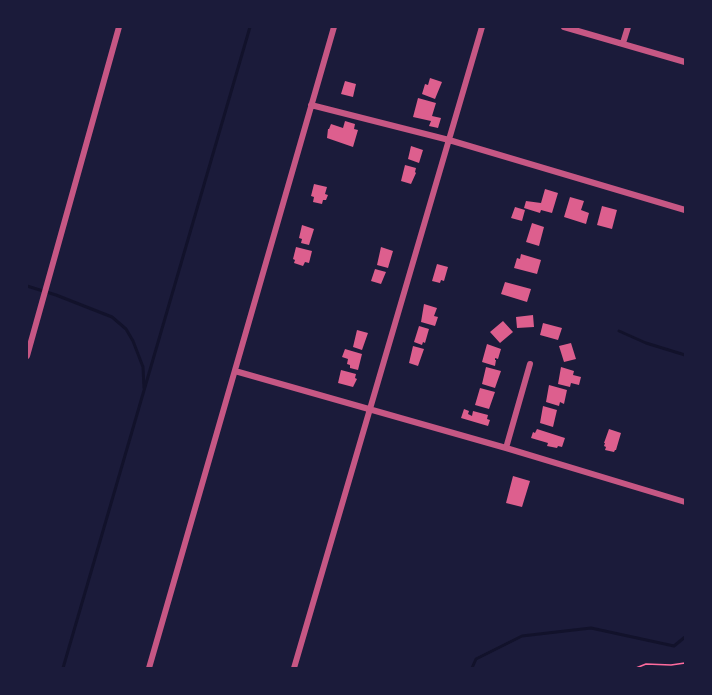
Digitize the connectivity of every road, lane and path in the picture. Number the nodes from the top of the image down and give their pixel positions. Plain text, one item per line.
1 (119, 27) edge
2 (334, 27) edge
3 (482, 27) edge
4 (564, 27) edge
5 (628, 27) edge
6 (623, 43) junction
7 (685, 62) edge
8 (311, 105) junction
9 (449, 140) junction
10 (685, 210) edge
11 (27, 356) edge
12 (530, 364) dead end
13 (235, 370) junction
14 (371, 409) junction
15 (506, 448) junction
16 (685, 502) edge
17 (685, 663) edge
18 (149, 668) edge
19 (294, 668) edge
20 (636, 668) edge

1 - 11 street
2 - 8 street
3 - 9 street
4 - 6 street
5 - 6 street
6 - 7 street
8 - 9 street
8 - 13 street
9 - 10 street
9 - 14 street
12 - 15 street
13 - 14 street
13 - 18 street
14 - 15 street
14 - 19 street
15 - 16 street
17 - 20 path

